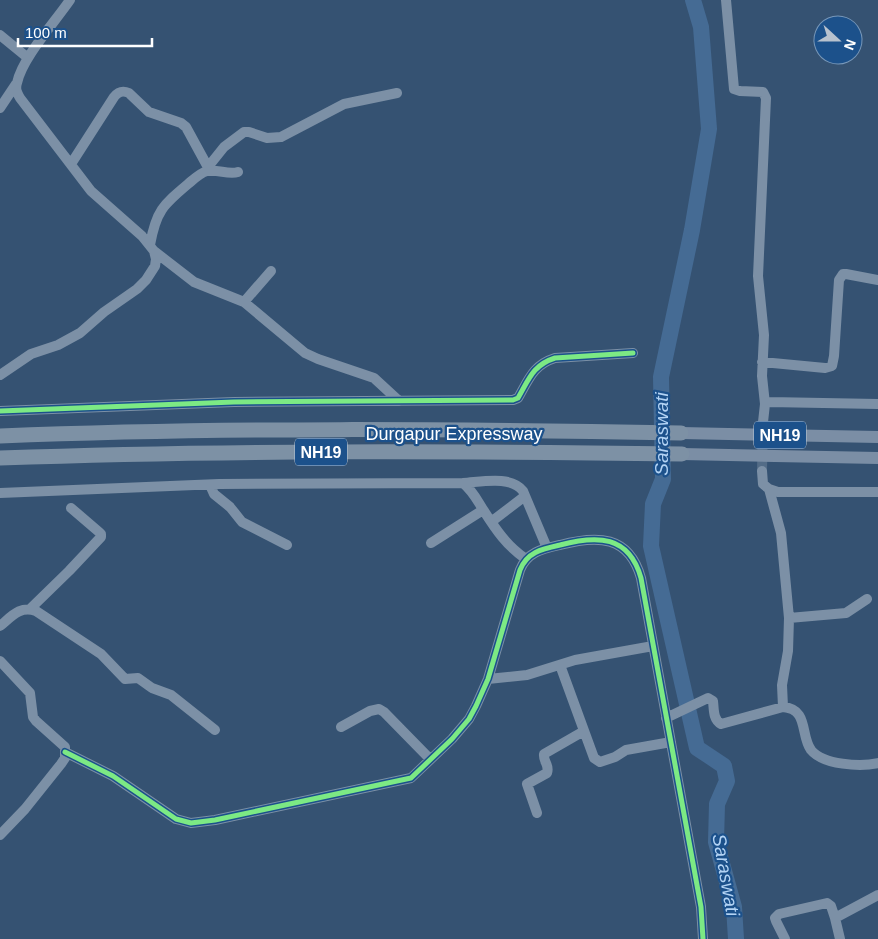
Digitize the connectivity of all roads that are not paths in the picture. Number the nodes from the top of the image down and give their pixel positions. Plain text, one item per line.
1 (70, 0) edge
2 (726, 0) edge
3 (0, 35) edge
4 (28, 58) junction
5 (16, 84) junction
6 (397, 93) dead end
7 (0, 108) edge
8 (71, 164) junction
9 (209, 169) junction
10 (238, 172) dead end
11 (152, 248) junction
12 (271, 271) dead end
13 (878, 280) edge
14 (244, 302) junction
15 (633, 353) dead end
16 (762, 362) junction
17 (0, 375) edge
18 (399, 401) junction
19 (765, 404) junction
20 (878, 404) edge
21 (0, 411) edge
22 (763, 422) tunnel mouth
23 (681, 433) joint
24 (0, 436) edge
25 (878, 437) edge
26 (682, 454) joint
27 (0, 458) edge
28 (878, 458) edge
29 (762, 471) tunnel mouth
30 (463, 482) junction
31 (210, 485) junction
32 (769, 489) junction
33 (878, 492) edge
34 (0, 494) edge
35 (525, 496) junction
36 (71, 508) dead end
37 (483, 510) junction
38 (491, 522) junction
39 (431, 543) dead end
40 (287, 545) dead end
41 (547, 548) junction
42 (526, 559) junction
43 (867, 599) dead end
44 (30, 609) junction
45 (789, 618) junction
46 (0, 626) edge
47 (653, 646) junction
48 (0, 660) edge
49 (560, 665) junction
50 (488, 679) junction
51 (783, 707) junction
52 (668, 717) junction
53 (341, 727) dead end
54 (216, 730) dead end
55 (584, 731) junction
56 (671, 742) junction
57 (65, 752) junction
58 (430, 759) junction
59 (878, 763) edge
60 (538, 813) dead end
61 (0, 835) edge
62 (878, 895) edge
63 (835, 918) junction
64 (703, 939) edge
65 (785, 939) edge
66 (840, 939) edge

1 - 4 street
2 - 16 street
3 - 4 street
4 - 5 street
5 - 7 street
5 - 8 street
6 - 9 street
8 - 9 street
8 - 11 street
9 - 10 street
9 - 11 street
11 - 14 street
11 - 17 street
12 - 14 street
13 - 16 street
14 - 18 street
15 - 18 street
16 - 19 street
18 - 21 street
19 - 20 street
19 - 22 street
23 - 24 highway, Durgapur Expressway / NH19
23 - 25 main road, Durgapur Expressway / NH19
26 - 27 highway, Durgapur Expressway / NH19
26 - 28 main road, Durgapur Expressway / NH19
29 - 32 street
30 - 31 street
30 - 35 street
30 - 37 street
31 - 34 street
31 - 40 street
32 - 33 street
32 - 45 street
35 - 38 street
35 - 41 street
36 - 44 street
37 - 38 street
37 - 39 street
38 - 42 street
41 - 42 street
41 - 47 street
42 - 50 street
43 - 45 street
44 - 46 street
44 - 54 street
45 - 51 street
47 - 49 street
47 - 52 street
48 - 57 street
49 - 50 street
49 - 55 street
50 - 58 street
51 - 52 street
51 - 59 street
52 - 56 street
53 - 58 street
55 - 56 street
55 - 60 street
56 - 64 street
57 - 58 street
57 - 61 street
62 - 63 street
63 - 65 street
63 - 66 street

